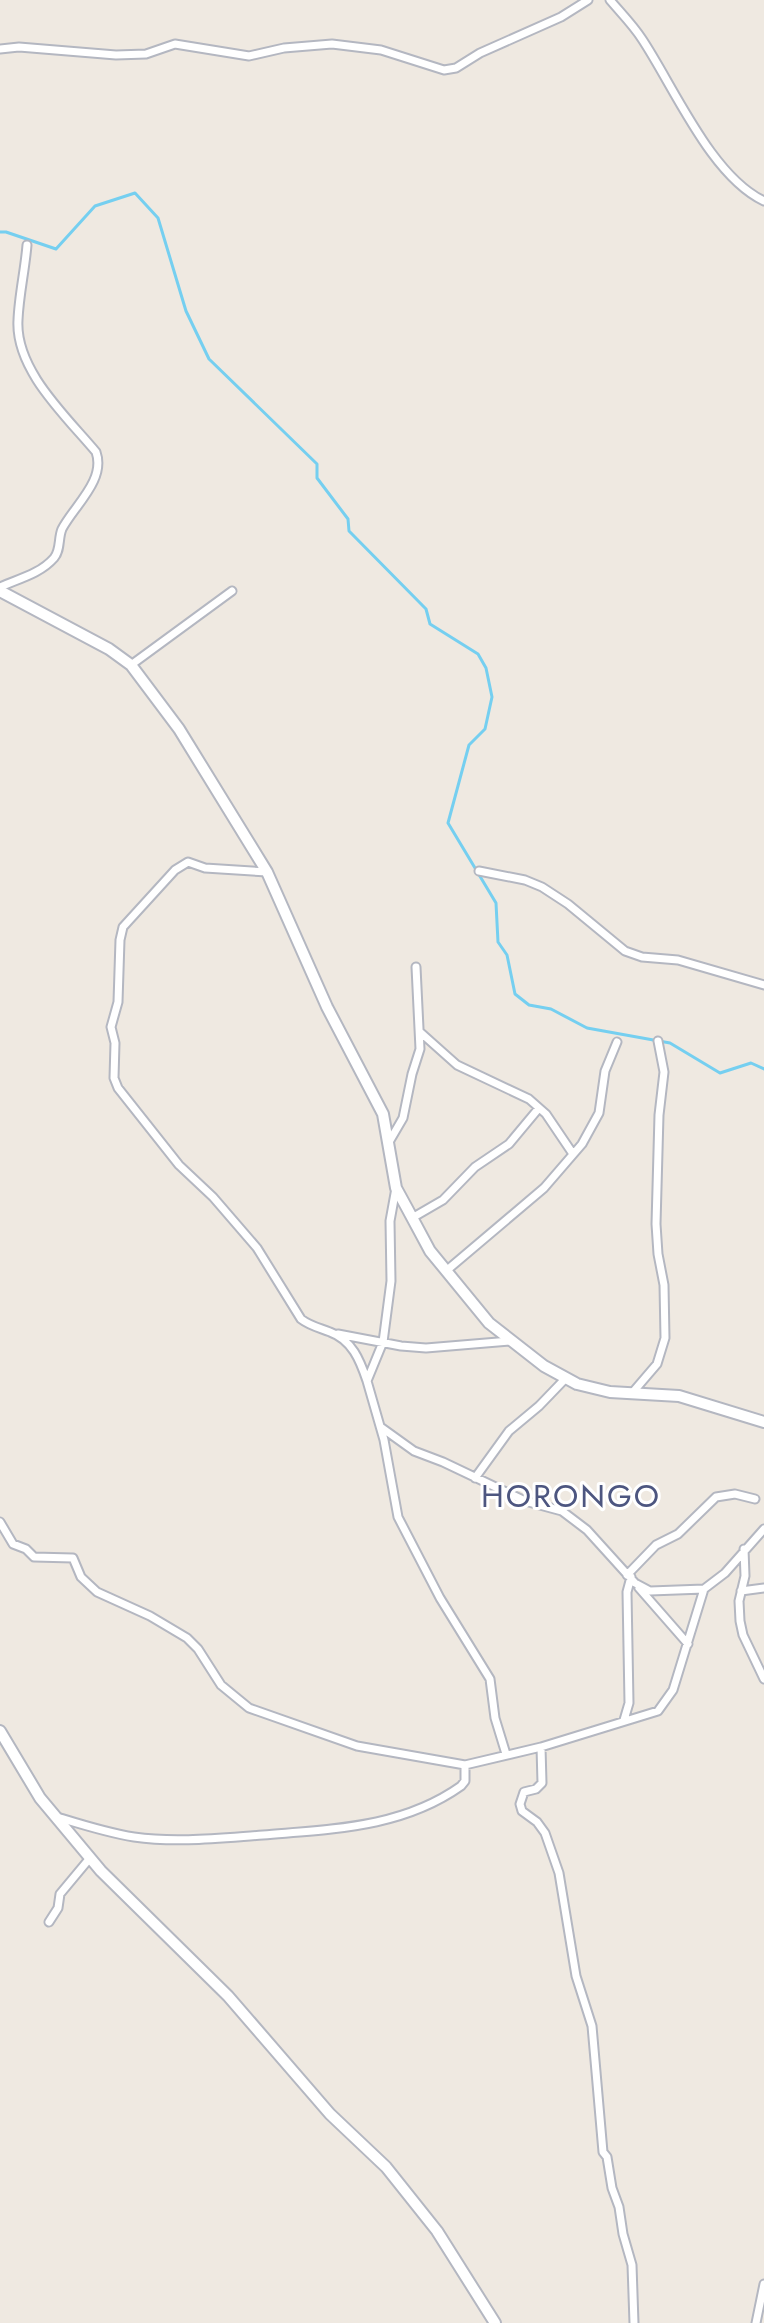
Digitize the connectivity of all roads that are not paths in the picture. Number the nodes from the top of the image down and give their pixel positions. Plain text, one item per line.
1 (588, 0) edge
2 (610, 0) edge
3 (0, 49) edge
4 (764, 201) edge
5 (27, 245) dead end
6 (0, 589) edge
7 (232, 591) dead end
8 (131, 665) junction
9 (479, 871) dead end
10 (267, 872) junction
11 (416, 967) dead end
12 (764, 985) edge
13 (420, 1032) junction
14 (658, 1041) dead end
15 (617, 1042) dead end
16 (539, 1108) junction
17 (389, 1142) junction
18 (573, 1154) junction
19 (396, 1188) junction
20 (412, 1218) junction
21 (446, 1271) junction
22 (334, 1333) junction
23 (510, 1341) junction
24 (383, 1342) junction
25 (565, 1379) junction
26 (367, 1381) junction
27 (633, 1392) junction
28 (764, 1422) edge
29 (382, 1428) junction
30 (475, 1478) junction
31 (755, 1499) dead end
32 (0, 1522) edge
33 (764, 1529) edge
34 (744, 1549) junction
35 (631, 1579) junction
36 (764, 1588) edge
37 (704, 1589) junction
38 (741, 1591) junction
39 (688, 1644) junction
40 (764, 1679) edge
41 (624, 1720) junction
42 (0, 1731) edge
43 (541, 1747) junction
44 (506, 1754) junction
45 (465, 1765) junction
46 (57, 1817) junction
47 (90, 1858) junction
48 (49, 1922) dead end
49 (764, 2284) edge
50 (495, 2323) edge
51 (634, 2323) edge
52 (756, 2323) edge

1 - 3 street
2 - 4 street
5 - 6 street
6 - 8 street
7 - 8 street
8 - 10 street
9 - 12 street
10 - 17 street
10 - 22 street
11 - 13 street
13 - 16 street
13 - 17 street
14 - 27 street
15 - 18 street
16 - 18 street
16 - 20 street
17 - 19 street
18 - 21 street
19 - 20 street
19 - 24 street
20 - 21 street
21 - 23 street
22 - 24 street
22 - 26 street
23 - 24 street
23 - 25 street
24 - 26 street
25 - 27 street
25 - 30 street
26 - 29 street
27 - 28 street
29 - 30 street
29 - 44 street
30 - 35 street
31 - 35 street
32 - 45 street
33 - 34 street
34 - 37 street
34 - 38 street
35 - 37 street
35 - 39 street
35 - 41 street
36 - 38 street
37 - 39 street
38 - 40 street
39 - 41 street
41 - 43 street
42 - 46 street
43 - 44 street
43 - 51 street
44 - 45 street
45 - 46 street
46 - 47 street
47 - 48 street
47 - 50 street
49 - 52 street

